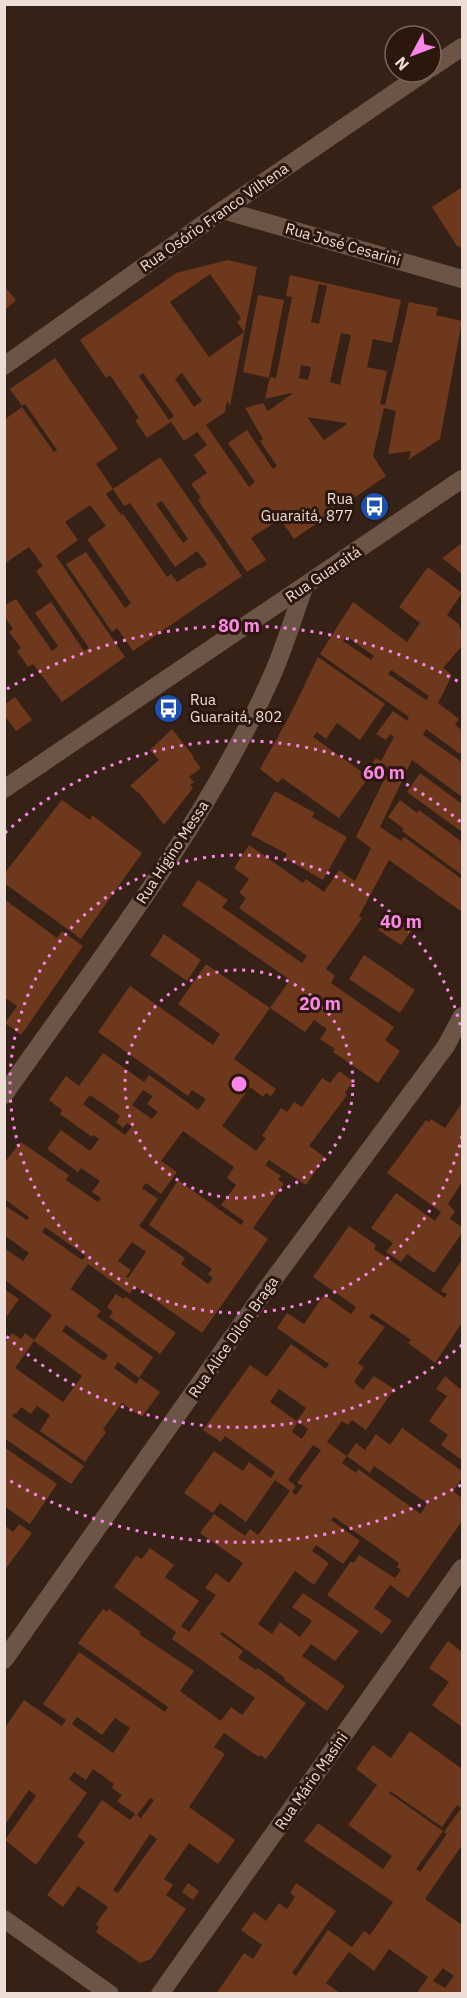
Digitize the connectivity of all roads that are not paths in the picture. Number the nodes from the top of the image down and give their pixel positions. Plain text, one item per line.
1 (462, 47) edge
2 (443, 60) edge
3 (407, 84) edge
4 (223, 210) junction
5 (462, 279) edge
6 (4, 366) edge
7 (462, 479) edge
8 (304, 588) junction
9 (4, 789) edge
10 (462, 1016) edge
11 (4, 1095) edge
12 (462, 1568) edge
13 (4, 1660) edge
14 (4, 1919) edge
15 (110, 1994) edge
16 (160, 1994) edge

1 - 2 street
3 - 4 street, Rua Osório Franco Vilhena
4 - 5 street, Rua José Cesarini
4 - 6 street, Rua Osório Franco Vilhena
7 - 8 street, Rua Guaraitá
8 - 9 street, Rua Guaraitá
8 - 11 street, Rua Higino Messa
10 - 13 street, Rua Alice Dilon Braga
12 - 16 street, Rua Mário Masini
14 - 15 street

